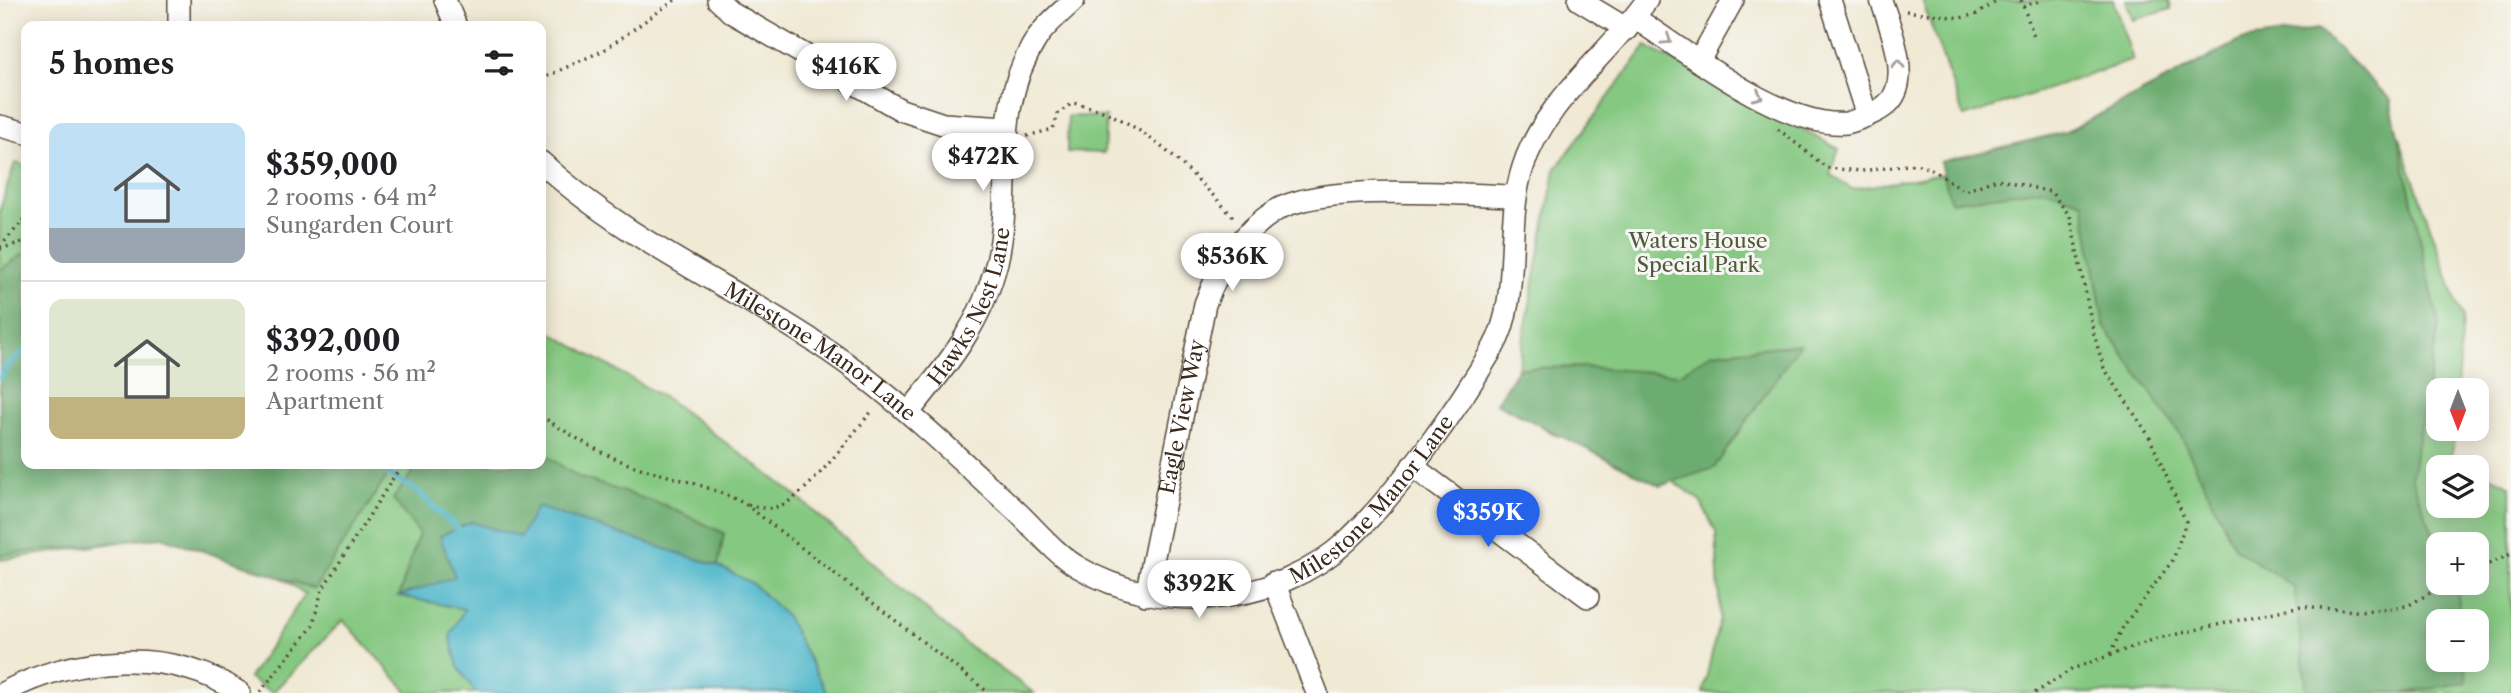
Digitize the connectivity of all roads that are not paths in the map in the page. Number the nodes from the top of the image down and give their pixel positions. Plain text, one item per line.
1 (179, 0) edge
2 (445, 0) edge
3 (718, 0) edge
4 (1074, 0) edge
5 (1580, 0) edge
6 (1647, 0) edge
7 (1733, 0) edge
8 (1830, 0) edge
9 (1884, 9) edge
10 (179, 21) edge
11 (454, 21) edge
12 (1631, 24) junction
13 (1699, 61) junction
14 (1867, 116) junction
15 (0, 126) edge
16 (1007, 128) junction
17 (21, 132) edge
18 (546, 167) edge
19 (1514, 196) junction
20 (909, 412) junction
21 (1412, 466) junction
22 (1274, 582) junction
23 (1146, 595) junction
24 (1588, 597) dead end
25 (3, 693) edge
26 (240, 693) edge
27 (1317, 693) edge

1 - 10 street
2 - 11 street
3 - 16 street
4 - 16 street, Hawks Nest Lane
5 - 12 street
6 - 12 street, Milestone Manor Lane
7 - 13 street
8 - 14 street
14 -> 9 street
12 -> 13 street
12 - 19 street, Milestone Manor Lane
13 -> 14 street
15 - 17 street
16 - 20 street, Hawks Nest Lane
18 - 20 street, Milestone Manor Lane
19 - 21 street, Milestone Manor Lane
19 - 23 street, Eagle View Way
20 - 23 street, Milestone Manor Lane
21 - 22 street, Milestone Manor Lane
21 - 24 street
22 - 23 street, Milestone Manor Lane
22 - 27 street
25 - 26 street

